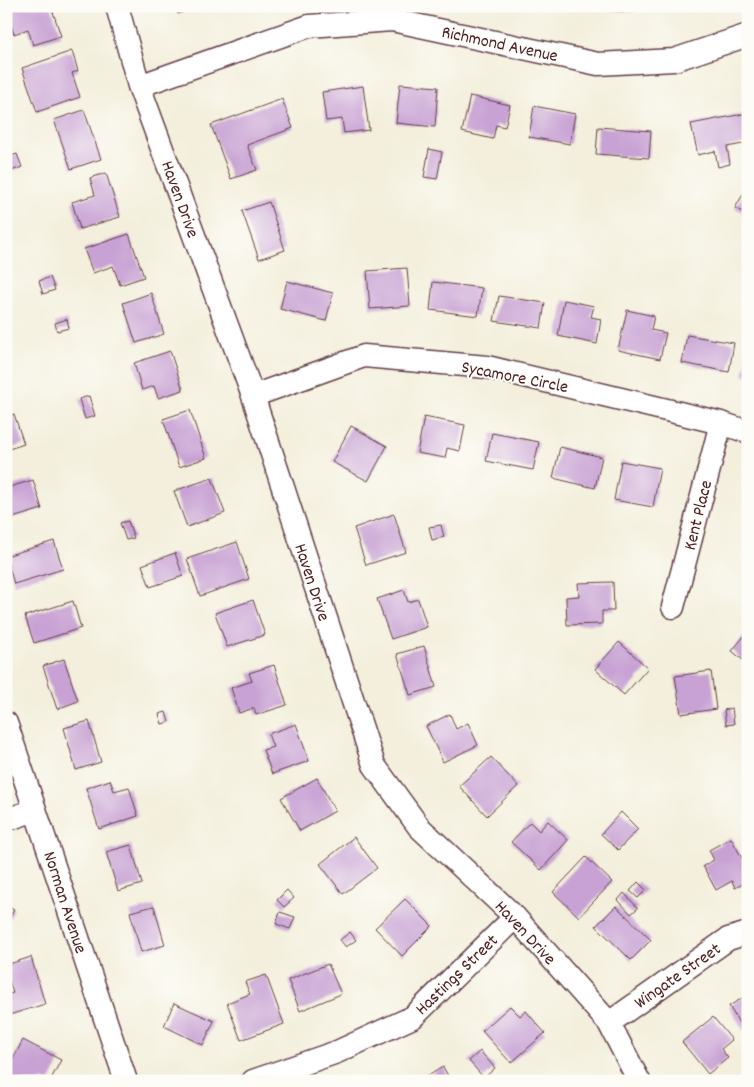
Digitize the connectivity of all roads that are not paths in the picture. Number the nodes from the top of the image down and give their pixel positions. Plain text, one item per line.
1 (117, 6) edge
2 (748, 35) edge
3 (139, 86) junction
4 (253, 396) junction
5 (721, 423) junction
6 (748, 432) edge
7 (673, 607) dead end
8 (6, 723) edge
9 (35, 810) junction
10 (6, 820) edge
11 (515, 917) junction
12 (748, 933) edge
13 (609, 1023) junction
14 (126, 1081) edge
15 (253, 1081) edge
16 (639, 1081) edge

1 - 3 street, Haven Drive
2 - 3 street, Richmond Avenue
3 - 4 street, Haven Drive
4 - 5 street, Sycamore Circle
4 - 11 street, Haven Drive
5 - 6 street, Sycamore Circle
5 - 7 street, Kent Place
8 - 9 street, Norman Avenue
9 - 10 street
9 - 14 street, Norman Avenue
11 - 13 street, Haven Drive
11 - 15 street, Hastings Street
12 - 13 street, Wingate Street
13 - 16 street, Haven Drive

